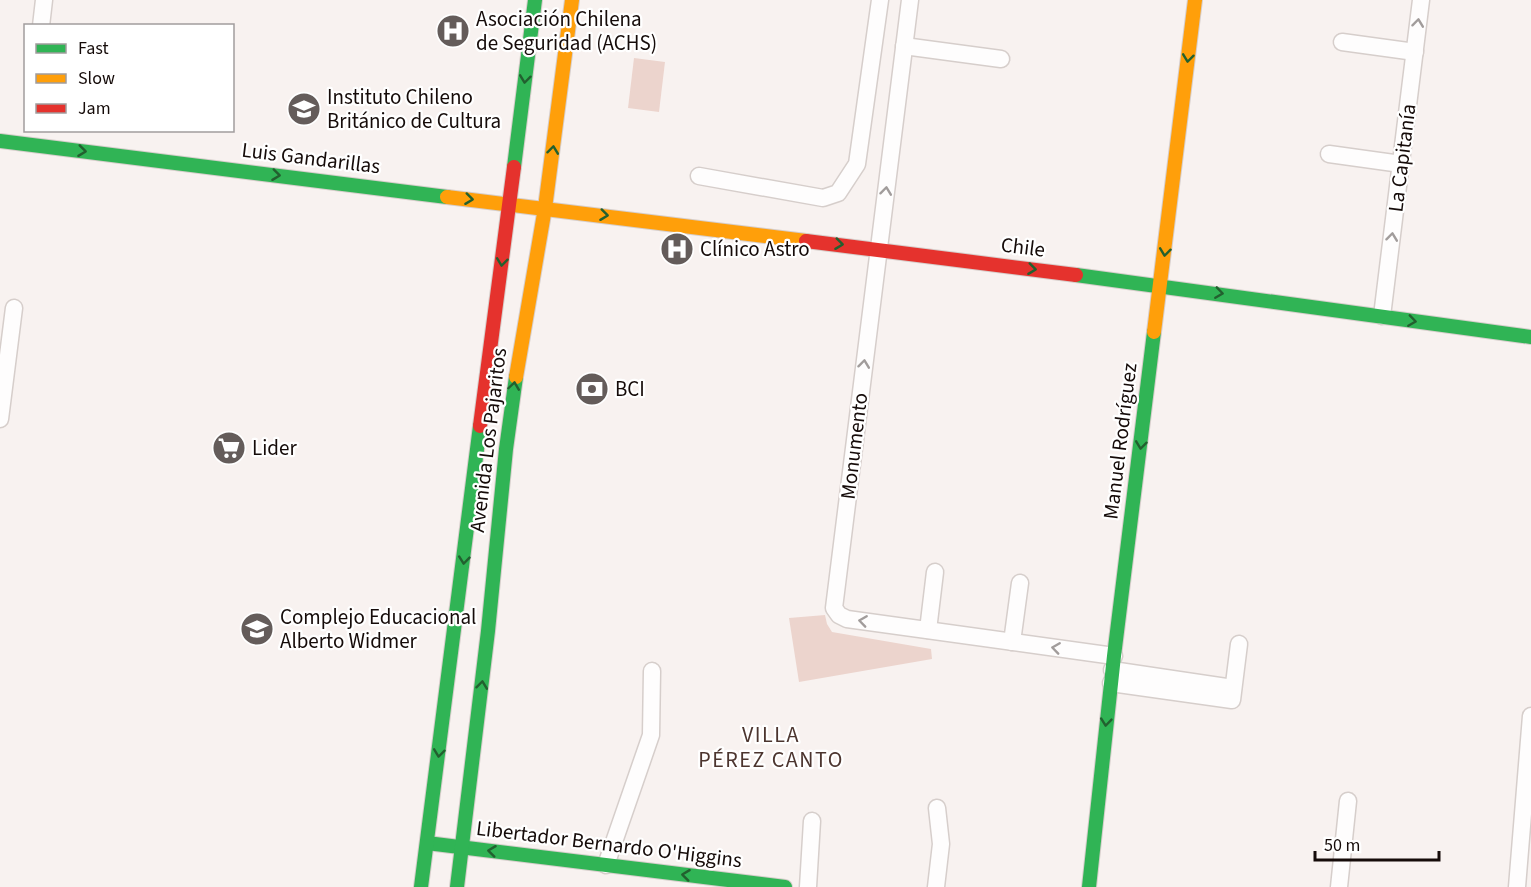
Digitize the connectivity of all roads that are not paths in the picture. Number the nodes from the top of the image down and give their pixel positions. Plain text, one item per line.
1 (44, 0) edge
2 (536, 0) edge
3 (572, 0) edge
4 (880, 0) edge
5 (910, 0) edge
6 (1195, 0) edge
7 (1421, 0) edge
8 (41, 24) edge
9 (1341, 42) dead end
10 (904, 46) junction
11 (1415, 52) junction
12 (1001, 59) dead end
13 (25, 137) edge
14 (0, 141) edge
15 (1329, 154) dead end
16 (1401, 164) junction
17 (699, 176) dead end
18 (510, 204) junction
19 (545, 208) junction
20 (879, 249) junction
21 (1161, 285) junction
22 (14, 308) dead end
23 (1382, 316) junction
24 (1531, 337) edge
25 (5, 346) edge
26 (0, 419) edge
27 (935, 572) dead end
28 (1020, 583) dead end
29 (928, 630) junction
30 (1012, 642) junction
31 (1239, 644) dead end
32 (1112, 670) junction
33 (652, 671) dead end
34 (1531, 716) edge
35 (1348, 801) dead end
36 (937, 808) dead end
37 (812, 821) dead end
38 (428, 843) junction
39 (462, 847) junction
40 (606, 865) junction
41 (421, 887) edge
42 (457, 887) edge
43 (785, 887) edge
44 (808, 887) edge
45 (936, 887) edge
46 (1089, 887) edge
47 (1339, 887) edge
48 (1517, 887) edge

1 - 8 street
2 -> 18 street, Avenida Los Pajaritos
19 -> 3 street, Avenida Los Pajaritos
4 - 17 street
5 - 10 street, Monumento
6 -> 21 street, Manuel Rodríguez
11 -> 7 street, La Capitanía
9 - 11 street
10 - 12 street
20 -> 10 street, Monumento
11 - 16 street, La Capitanía
13 - 14 street, Luis Gandarillas
13 -> 18 street, Luis Gandarillas
15 - 16 street
23 -> 16 street, La Capitanía
18 - 19 street, Chile
18 -> 38 street, Avenida Los Pajaritos
19 -> 20 street, Chile
39 -> 19 street, Avenida Los Pajaritos
20 -> 21 street, Chile
29 -> 20 street, Monumento
21 -> 23 street, Chile
21 -> 32 street, Manuel Rodríguez
22 - 25 street
23 -> 24 street, Chile
25 - 26 street
27 - 29 street
28 - 30 street
29 - 30 street, Monumento
32 -> 30 street, Monumento
31 - 32 street, Monumento
32 -> 46 street, Manuel Rodríguez
33 - 40 street
34 - 48 street
35 - 47 street
36 - 45 street
37 - 44 street
38 - 39 street, Libertador Bernardo O'Higgins
38 - 41 street, Avenida Los Pajaritos
40 -> 39 street, Libertador Bernardo O'Higgins
39 - 42 street, Avenida Los Pajaritos
43 -> 40 street, Libertador Bernardo O'Higgins

